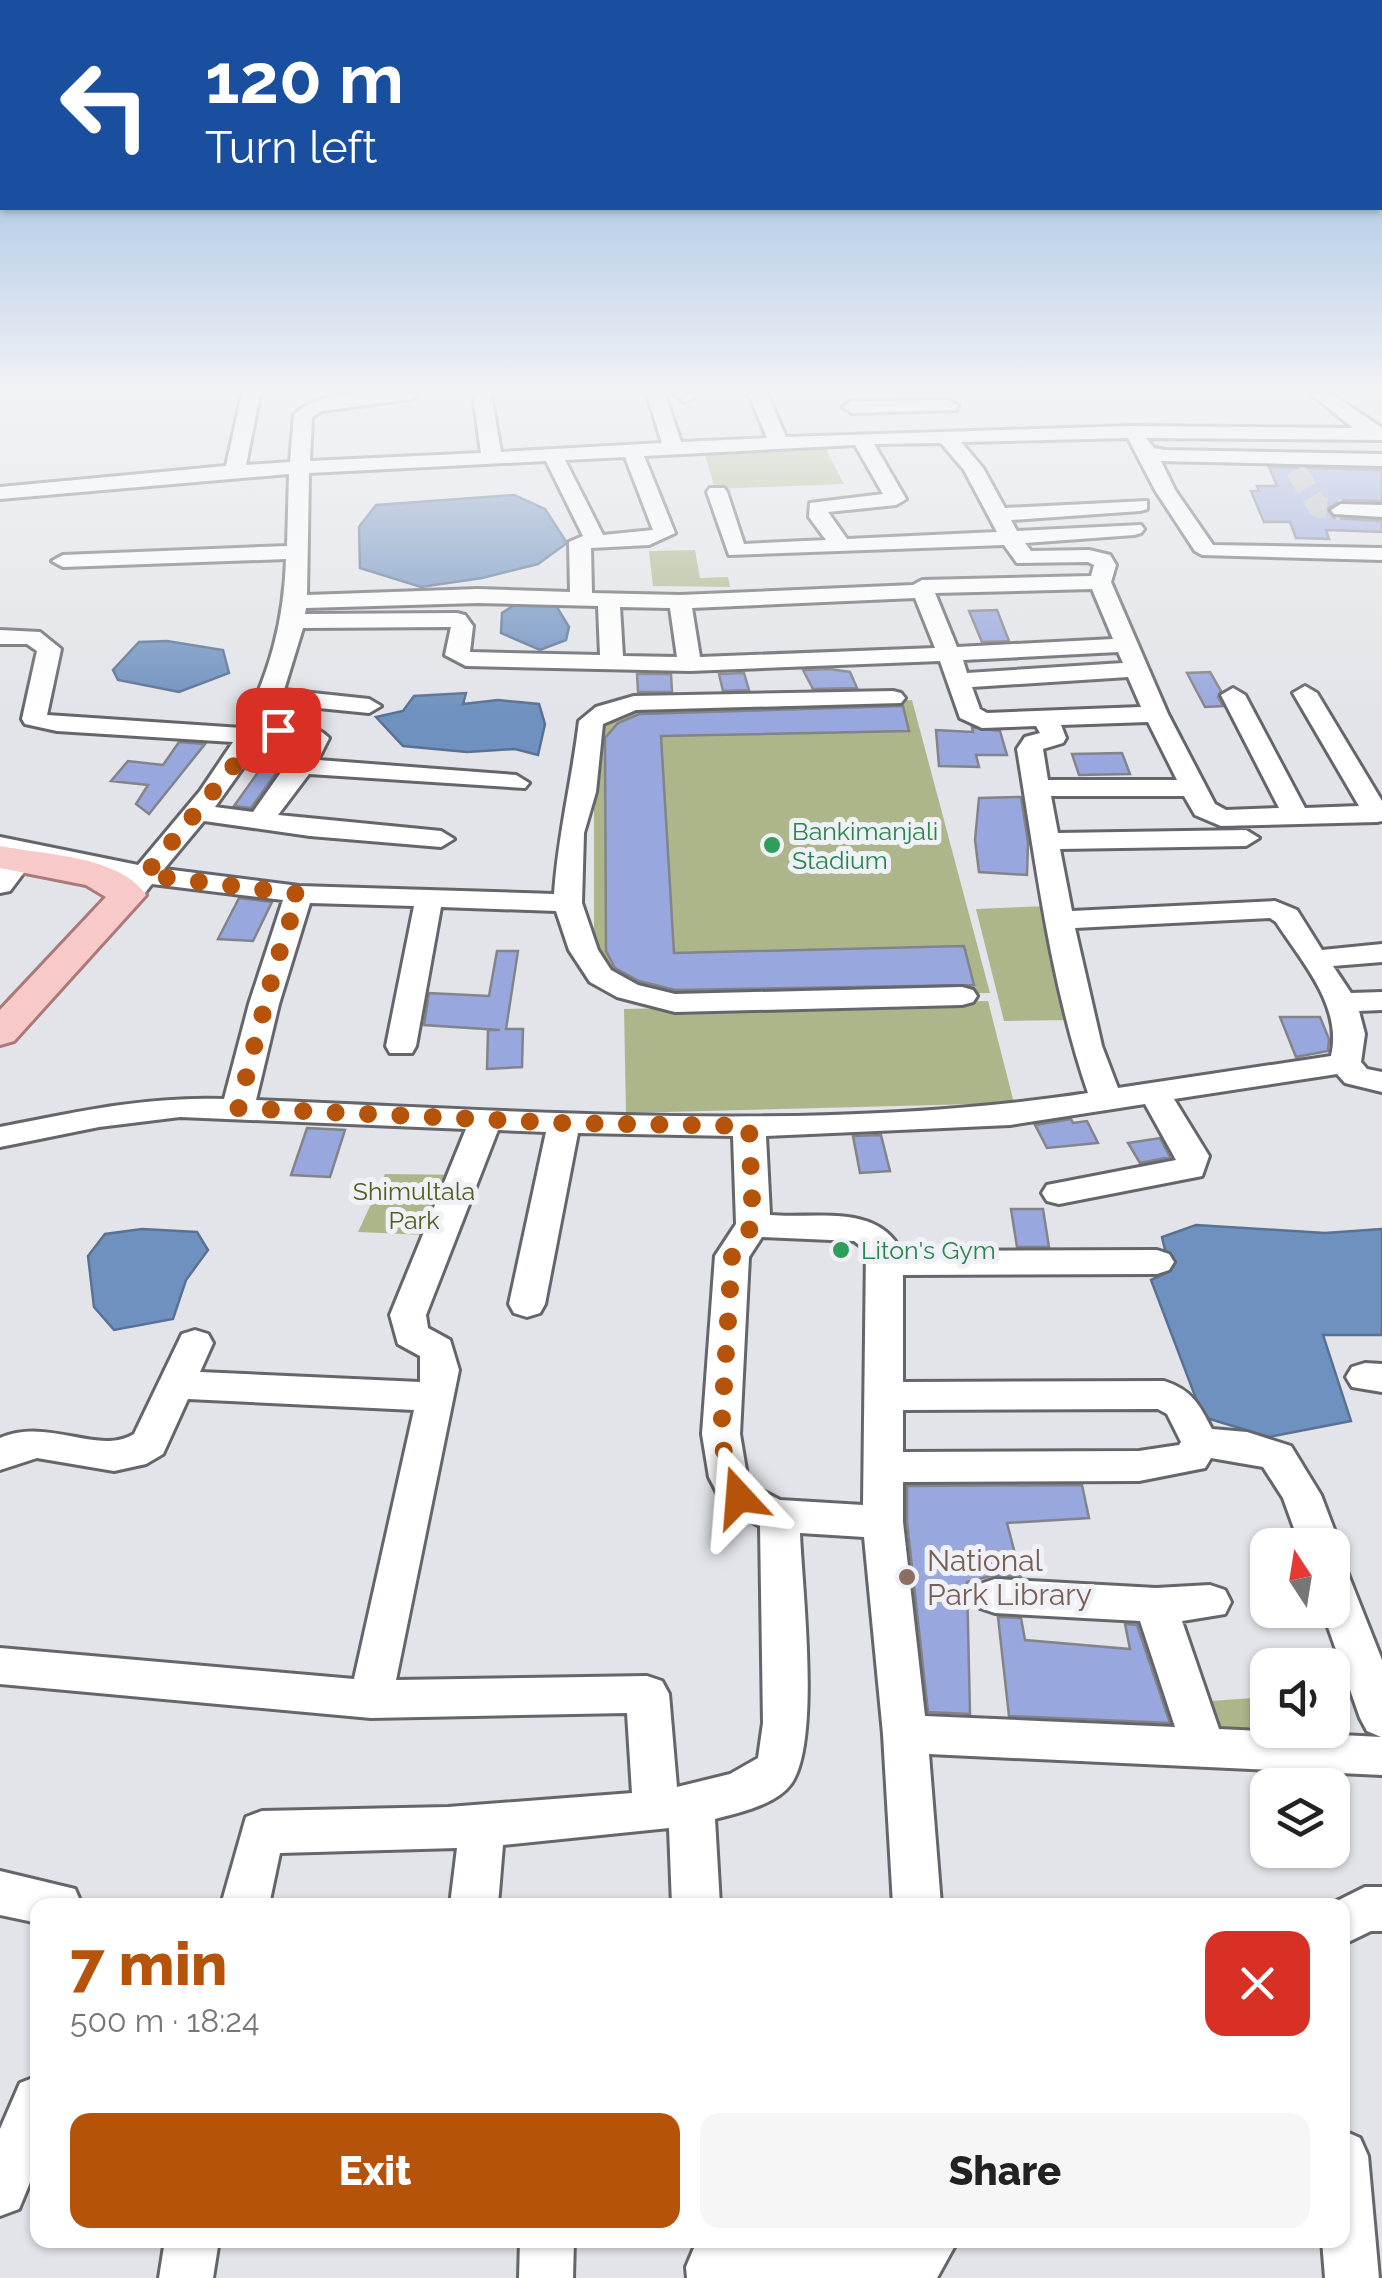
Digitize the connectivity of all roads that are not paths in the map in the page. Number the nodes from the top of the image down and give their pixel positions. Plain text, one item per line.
1 (298, 500) edge
2 (576, 500) edge
3 (652, 500) edge
4 (720, 500) edge
5 (884, 500) edge
6 (990, 500) edge
7 (1172, 500) edge
8 (1140, 505) dead end
9 (1341, 510) tunnel mouth
10 (1382, 511) edge
11 (1004, 527) junction
12 (1134, 529) dead end
13 (595, 539) junction
14 (841, 546) junction
15 (296, 552) junction
16 (1382, 554) edge
17 (63, 561) dead end
18 (916, 571) junction
19 (1100, 582) junction
20 (581, 598) junction
21 (608, 601) junction
22 (680, 602) junction
23 (294, 612) junction
24 (0, 637) edge
25 (1129, 645) junction
26 (949, 654) junction
27 (612, 663) junction
28 (690, 664) junction
29 (1138, 669) junction
30 (959, 680) junction
31 (1305, 693) dead end
32 (1233, 695) dead end
33 (271, 696) junction
34 (893, 698) dead end
35 (369, 706) dead end
36 (1156, 714) junction
37 (1046, 720) junction
38 (255, 733) junction
39 (302, 766) junction
40 (516, 783) dead end
41 (1040, 788) junction
42 (1195, 788) junction
43 (197, 812) junction
44 (1296, 817) junction
45 (1380, 820) edge
46 (260, 821) junction
47 (441, 839) dead end
48 (1046, 841) junction
49 (3, 864) edge
50 (136, 885) junction
51 (299, 894) junction
52 (429, 899) junction
53 (568, 903) junction
54 (1058, 920) junction
55 (1382, 953) edge
56 (1314, 959) junction
57 (962, 996) dead end
58 (1382, 1001) edge
59 (1342, 1002) junction
60 (0, 1033) edge
61 (401, 1046) dead end
62 (1345, 1063) junction
63 (1382, 1082) edge
64 (1155, 1095) junction
65 (1106, 1102) junction
66 (238, 1108) junction
67 (486, 1120) junction
68 (564, 1123) junction
69 (749, 1126) junction
70 (0, 1138) edge
71 (1059, 1194) dead end
72 (753, 1224) junction
73 (1156, 1262) dead end
74 (886, 1263) junction
75 (528, 1304) dead end
76 (195, 1343) dead end
77 (175, 1386) junction
78 (884, 1396) junction
79 (434, 1397) junction
80 (1200, 1442) junction
81 (0, 1454) edge
82 (883, 1466) junction
83 (780, 1516) junction
84 (882, 1522) junction
85 (1314, 1528) edge
86 (995, 1596) dead end
87 (1210, 1602) dead end
88 (1156, 1605) junction
89 (1349, 1628) edge
90 (0, 1666) edge
91 (371, 1699) junction
92 (1382, 1718) edge
93 (905, 1734) junction
94 (1203, 1748) junction
95 (1382, 1756) edge
96 (673, 1807) junction
97 (482, 1827) junction
98 (0, 1893) edge
99 (247, 1898) edge
100 (475, 1898) edge
101 (694, 1898) edge
102 (917, 1898) edge
103 (30, 1899) edge
104 (1382, 1908) edge
105 (1350, 1919) edge
106 (30, 2119) edge
107 (0, 2190) edge
108 (191, 2248) edge
109 (547, 2248) edge
110 (926, 2248) edge
111 (1350, 2248) edge
112 (713, 2262) edge
113 (186, 2278) edge
114 (546, 2278) edge
115 (1352, 2278) edge

1 - 15 street
2 - 13 street
3 - 13 street
4 - 14 street
5 - 14 street
6 - 11 street
7 - 16 street
8 - 11 street
9 - 10 street
11 - 12 street
11 - 18 street
11 - 19 street
13 - 20 street
14 - 18 street
15 - 17 street
15 - 23 street
18 - 19 street
18 - 22 street
18 - 26 street
19 - 25 street
20 - 21 street
20 - 23 street
21 - 22 street
21 - 27 street
22 - 28 street
23 - 27 street
23 - 33 street
24 - 38 street
25 - 26 street
25 - 29 street
26 - 28 street
26 - 30 street
27 - 28 street
29 - 30 street
29 - 36 street
30 - 37 street
31 - 45 street
32 - 44 street
33 - 35 street
33 - 38 street
34 - 53 street
36 - 37 street
36 - 42 street
37 - 41 street
38 - 39 street
38 - 43 street
39 - 40 street
39 - 46 street
41 - 42 street
41 - 48 street
42 - 44 street
43 - 46 street
43 - 50 street
44 - 45 street
45 - 48 street
46 - 47 street
48 - 54 street
49 - 50 street
49 - 50 main road
50 - 51 street
50 - 60 main road
51 - 52 street
51 - 66 street
52 - 53 street
52 - 61 street
53 - 57 street
54 - 56 street
54 - 65 street
55 - 56 street
56 - 59 street
58 - 59 street
59 - 62 street
62 - 63 street
62 - 64 street
64 - 65 street
64 - 71 street
65 - 69 street
66 - 67 street
66 - 70 street
67 - 68 street
67 - 79 street
68 - 69 street
68 - 75 street
69 - 72 street
72 - 74 street
72 - 83 street
73 - 74 street
74 - 78 street
76 - 77 street
77 - 79 street
77 - 81 street
78 - 80 street
78 - 82 street
79 - 91 street
80 - 82 street
80 - 85 street
82 - 84 street
83 - 84 street
83 - 96 street
84 - 93 street
86 - 88 street
87 - 88 street
88 - 94 street
89 - 92 street
90 - 91 street
91 - 96 street
93 - 94 street
93 - 102 street
94 - 95 street
96 - 97 street
96 - 101 street
97 - 99 street
97 - 100 street
98 - 103 street
104 - 105 street
106 - 107 street
108 - 113 street
109 - 114 street
110 - 112 street
111 - 115 street

